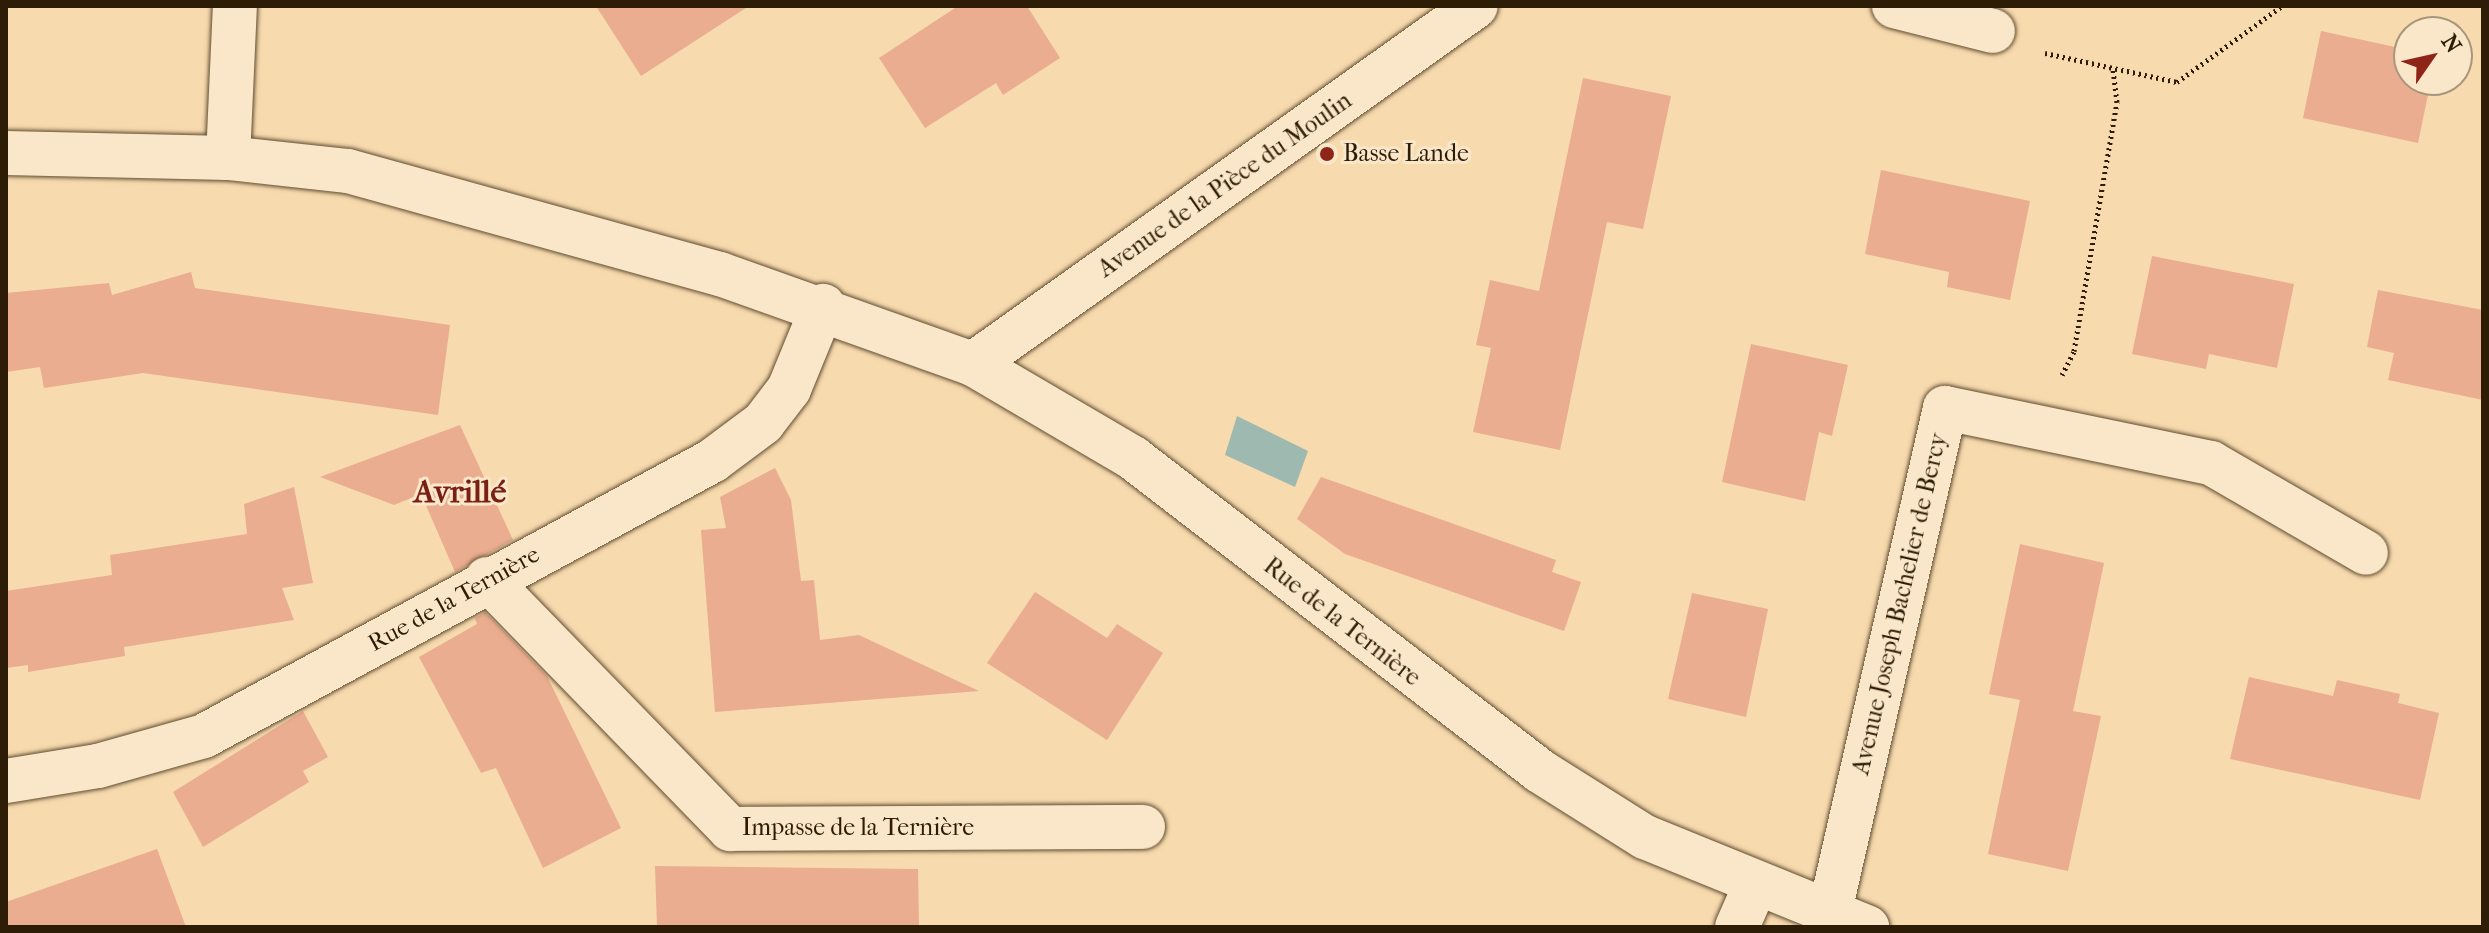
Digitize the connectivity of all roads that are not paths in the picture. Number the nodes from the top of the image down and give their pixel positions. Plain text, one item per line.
1 (235, 6) edge
2 (1894, 6) edge
3 (1450, 15) edge
4 (1993, 31) road end
5 (6, 153) edge
6 (228, 158) junction
7 (823, 306) junction
8 (973, 364) junction
9 (2366, 553) dead end
10 (487, 579) junction
11 (6, 781) edge
12 (1143, 827) dead end
13 (1755, 886) junction
14 (1848, 919) edge
15 (1737, 927) edge

1 - 6 street
2 - 4 street
3 - 8 street, Avenue de la Pièce du Moulin
5 - 6 street, Rue de la Ternière
6 - 7 street, Rue de la Ternière
7 - 8 street, Rue de la Ternière
7 - 10 street, Rue de la Ternière
8 - 13 street, Rue de la Ternière
9 - 14 street, Avenue Joseph Bachelier de Bercy
10 - 11 street, Rue de la Ternière
10 - 12 street, Impasse de la Ternière
13 - 14 street, Rue de la Ternière
13 - 15 street

